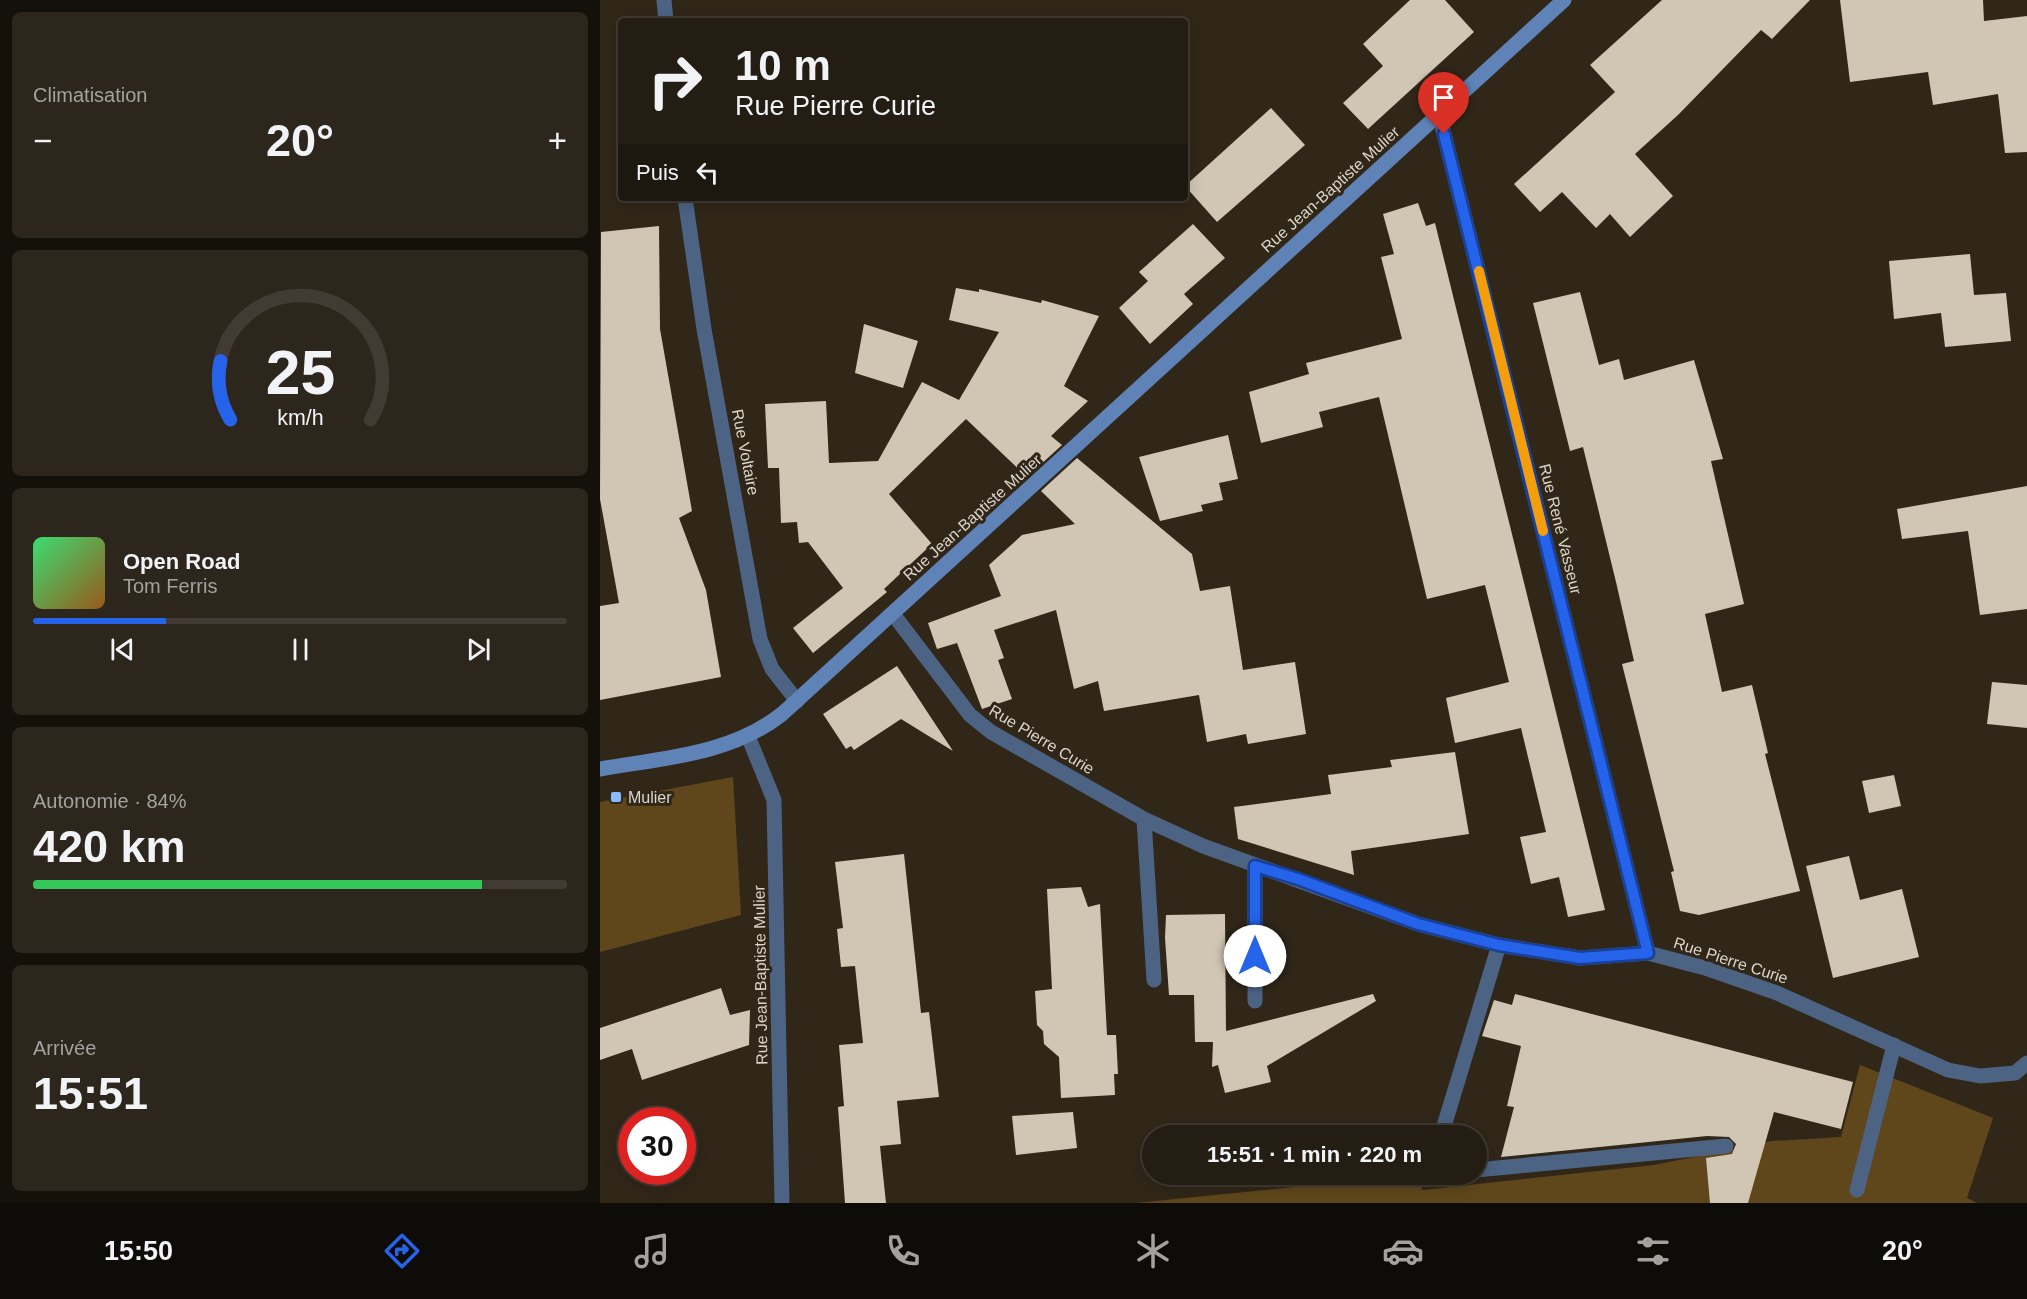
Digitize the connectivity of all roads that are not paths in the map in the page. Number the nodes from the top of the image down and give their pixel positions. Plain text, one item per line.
1 (664, 0) edge
2 (1564, 0) edge
3 (666, 18) edge
4 (1439, 114) junction
5 (686, 201) edge
6 (893, 614) junction
7 (797, 701) junction
8 (748, 736) junction
9 (600, 769) edge
10 (1144, 819) junction
11 (1255, 866) junction
12 (1499, 945) junction
13 (1648, 953) junction
14 (1154, 980) dead end
15 (1255, 1000) dead end
16 (1894, 1045) junction
17 (2021, 1068) edge
18 (1444, 1125) edge
19 (1726, 1146) dead end
20 (1487, 1169) edge
21 (1857, 1190) dead end
22 (782, 1203) edge

1 - 3 street
2 - 4 main road, Rue Jean-Baptiste Mulier
4 - 6 main road, Rue Jean-Baptiste Mulier
4 - 13 street, Rue René Vasseur
5 - 7 street, Rue Voltaire
6 - 7 main road, Rue Jean-Baptiste Mulier
6 - 10 street, Rue Pierre Curie
7 - 8 main road, Rue Jean-Baptiste Mulier
8 - 9 main road
8 - 22 street, Rue Jean-Baptiste Mulier
10 - 11 street, Rue Pierre Curie
10 - 14 street
11 - 12 street, Rue Pierre Curie
11 - 15 street
12 - 13 street, Rue Pierre Curie
12 - 18 street
13 - 16 street, Rue Pierre Curie
16 - 17 street, Rue Pierre Curie
16 - 21 street
19 - 20 street

